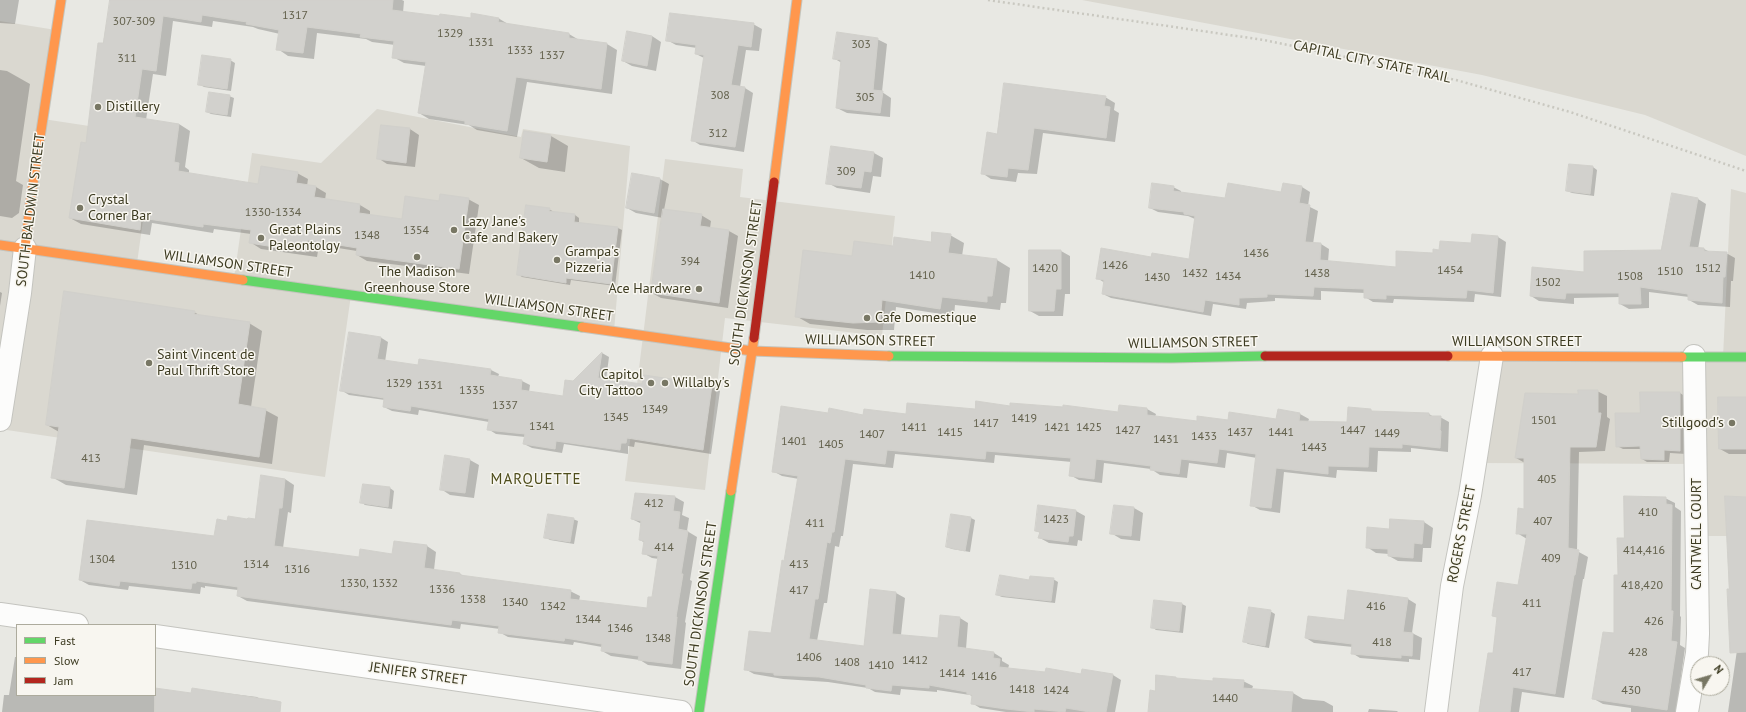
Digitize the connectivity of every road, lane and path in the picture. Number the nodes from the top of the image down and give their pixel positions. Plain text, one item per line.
1 (61, 0) edge
2 (797, 0) edge
3 (988, 0) edge
4 (1746, 169) edge
5 (0, 244) edge
6 (25, 248) junction
7 (752, 351) junction
8 (1492, 356) junction
9 (1694, 356) junction
10 (1746, 357) edge
11 (0, 420) edge
12 (0, 614) edge
13 (70, 624) edge
14 (156, 636) edge
15 (681, 712) edge
16 (699, 712) edge
17 (1436, 712) edge
18 (1687, 712) edge

1 - 6 street, SOUTH BALDWIN STREET
2 - 7 street, SOUTH DICKINSON STREET
3 - 4 path, CAPITAL CITY STATE TRAIL
5 - 6 street, WILLIAMSON STREET
6 - 7 street, WILLIAMSON STREET
6 - 11 street, SOUTH BALDWIN STREET
7 - 8 street, WILLIAMSON STREET
7 - 16 street, SOUTH DICKINSON STREET
8 - 9 street, WILLIAMSON STREET
8 - 17 street, ROGERS STREET
9 - 10 street, WILLIAMSON STREET
9 - 18 street, CANTWELL COURT
12 - 13 street
14 - 15 street, JENIFER STREET

